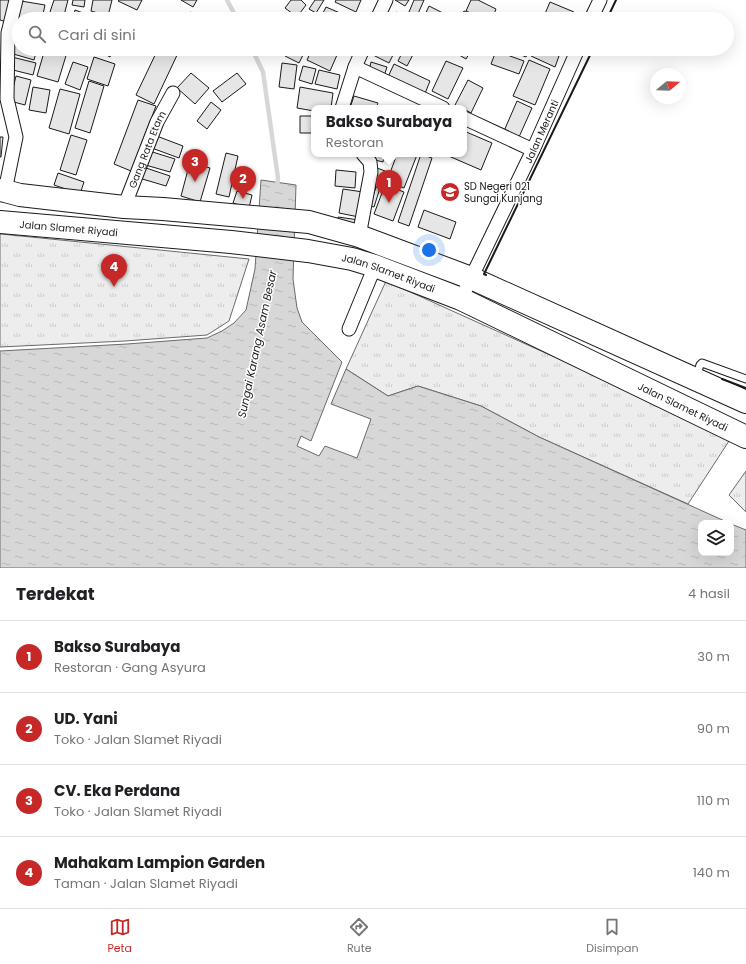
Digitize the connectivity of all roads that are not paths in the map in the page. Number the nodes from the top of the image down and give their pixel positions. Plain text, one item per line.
1 (16, 0) edge
2 (386, 0) edge
3 (600, 0) edge
4 (380, 12) edge
5 (594, 12) edge
6 (4, 30) edge
7 (360, 56) edge
8 (575, 56) edge
9 (355, 67) junction
10 (173, 93) dead end
11 (343, 105) edge
12 (437, 105) edge
13 (467, 119) edge
14 (533, 150) junction
15 (366, 157) edge
16 (3, 190) edge
17 (124, 207) junction
18 (0, 222) edge
19 (359, 236) junction
20 (375, 266) junction
21 (471, 278) junction
22 (461, 300) junction
23 (350, 329) dead end
24 (746, 378) edge
25 (695, 379) junction
26 (746, 402) edge
27 (746, 437) edge

1 - 6 street
2 - 4 street
3 - 5 street
6 - 16 street
7 - 9 street
8 - 14 street, Jalan Meranti
9 - 11 street
9 - 12 street
10 - 17 street, Gang Rata Etam
13 - 14 street
14 - 21 street, Jalan Meranti
15 - 19 street
16 - 17 highway
17 - 19 highway
18 - 20 highway, Jalan Slamet Riyadi
19 - 21 highway
20 - 22 highway, Jalan Slamet Riyadi
20 - 23 street
21 - 22 street, Jalan Meranti
21 - 25 highway
22 - 27 highway, Jalan Slamet Riyadi
24 - 25 lane
25 - 26 highway

